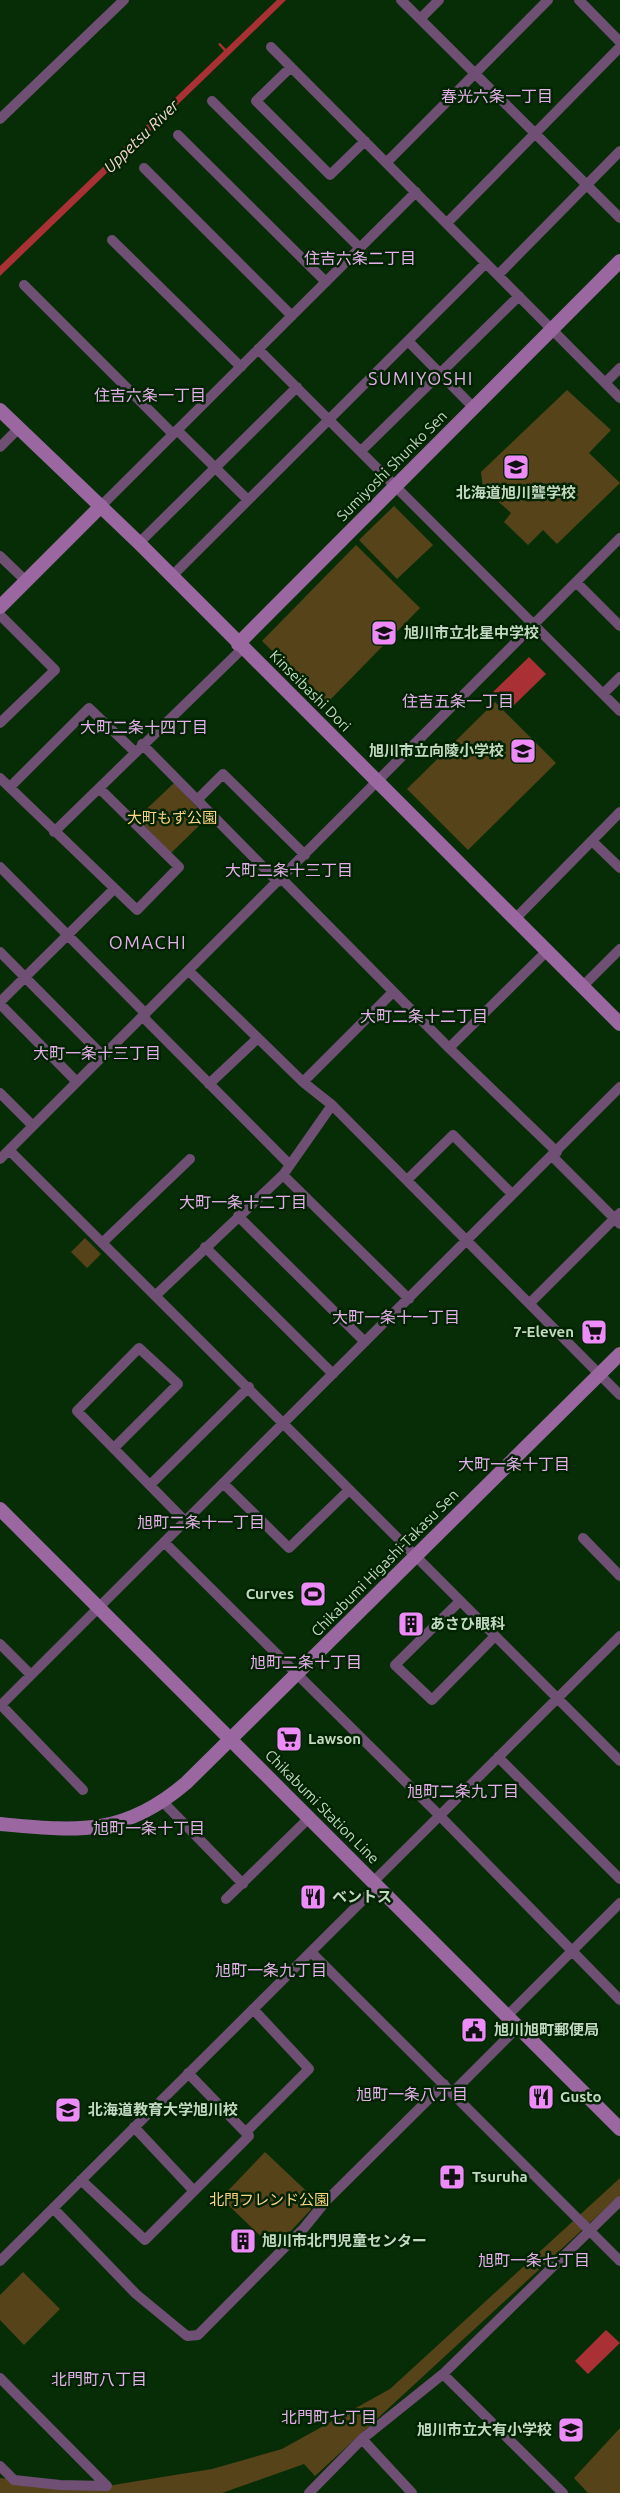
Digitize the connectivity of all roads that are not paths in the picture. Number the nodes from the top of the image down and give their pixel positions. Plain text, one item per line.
1 (124, 0) edge
2 (402, 0) edge
3 (440, 0) edge
4 (548, 0) edge
5 (579, 0) edge
6 (421, 18) junction
7 (620, 42) edge
8 (272, 47) dead end
9 (620, 47) edge
10 (291, 67) junction
11 (475, 72) junction
12 (212, 101) dead end
13 (0, 119) edge
14 (535, 133) junction
15 (178, 135) dead end
16 (365, 141) junction
17 (620, 151) edge
18 (387, 162) junction
19 (144, 168) dead end
20 (586, 185) junction
21 (416, 192) junction
22 (620, 218) edge
23 (447, 223) junction
24 (112, 240) dead end
25 (360, 248) junction
26 (620, 261) edge
27 (486, 263) junction
28 (498, 275) junction
29 (326, 282) junction
30 (24, 285) dead end
31 (519, 296) junction
32 (292, 316) junction
33 (553, 330) junction
34 (408, 341) junction
35 (258, 349) junction
36 (241, 367) junction
37 (620, 368) edge
38 (439, 374) junction
39 (605, 383) junction
40 (297, 387) junction
41 (620, 398) edge
42 (474, 408) junction
43 (0, 410) edge
44 (329, 419) junction
45 (19, 428) junction
46 (175, 432) junction
47 (0, 447) edge
48 (362, 451) junction
49 (215, 468) junction
50 (397, 486) junction
51 (248, 500) junction
52 (101, 506) junction
53 (139, 543) junction
54 (617, 546) edge
55 (0, 556) edge
56 (172, 576) junction
57 (26, 581) junction
58 (576, 582) junction
59 (0, 607) edge
60 (0, 615) edge
61 (535, 625) junction
62 (620, 626) edge
63 (241, 646) junction
64 (620, 677) edge
65 (603, 694) junction
66 (620, 711) edge
67 (0, 723) edge
68 (138, 748) junction
69 (0, 778) edge
70 (378, 782) junction
71 (10, 787) junction
72 (99, 788) junction
73 (196, 800) junction
74 (620, 812) edge
75 (54, 832) junction
76 (592, 841) junction
77 (305, 855) junction
78 (620, 868) edge
79 (2, 873) edge
80 (280, 880) junction
81 (114, 890) junction
82 (515, 919) junction
83 (68, 935) junction
84 (620, 949) edge
85 (547, 951) junction
86 (0, 952) edge
87 (189, 971) junction
88 (25, 978) junction
89 (582, 987) junction
90 (393, 992) junction
91 (0, 1003) edge
92 (144, 1015) junction
93 (620, 1024) edge
94 (258, 1038) junction
95 (449, 1048) junction
96 (103, 1056) junction
97 (77, 1082) junction
98 (303, 1082) junction
99 (209, 1084) junction
100 (620, 1087) edge
101 (0, 1093) edge
102 (332, 1105) junction
103 (33, 1126) junction
104 (9, 1150) junction
105 (554, 1154) junction
106 (0, 1159) edge
107 (190, 1159) dead end
108 (289, 1164) junction
109 (283, 1175) junction
110 (407, 1180) junction
111 (512, 1194) junction
112 (238, 1216) junction
113 (618, 1218) edge
114 (467, 1241) junction
115 (102, 1243) junction
116 (205, 1247) junction
117 (156, 1295) junction
118 (409, 1299) junction
119 (530, 1303) junction
120 (365, 1342) junction
121 (620, 1354) edge
122 (333, 1374) junction
123 (600, 1375) junction
124 (249, 1387) junction
125 (620, 1395) edge
126 (284, 1422) junction
127 (114, 1448) junction
128 (223, 1483) junction
129 (150, 1485) junction
130 (349, 1490) junction
131 (0, 1509) edge
132 (185, 1521) junction
133 (583, 1538) dead end
134 (164, 1542) junction
135 (416, 1556) junction
136 (620, 1576) edge
137 (460, 1601) junction
138 (98, 1607) junction
139 (495, 1636) junction
140 (620, 1636) edge
141 (0, 1644) edge
142 (297, 1673) junction
143 (31, 1675) junction
144 (558, 1698) junction
145 (0, 1706) edge
146 (230, 1740) junction
147 (498, 1758) junction
148 (620, 1761) edge
149 (83, 1790) dead end
150 (163, 1802) junction
151 (440, 1816) junction
152 (309, 1818) junction
153 (0, 1824) edge
154 (620, 1879) edge
155 (243, 1884) junction
156 (375, 1884) junction
157 (226, 1899) dead end
158 (620, 1904) edge
159 (311, 1952) junction
160 (572, 1952) junction
161 (620, 2000) edge
162 (253, 2009) junction
163 (507, 2016) junction
164 (518, 2027) junction
165 (189, 2073) junction
166 (448, 2088) junction
167 (134, 2127) junction
168 (620, 2129) edge
169 (246, 2132) junction
170 (81, 2180) junction
171 (194, 2191) junction
172 (620, 2201) edge
173 (53, 2208) junction
174 (590, 2230) junction
175 (0, 2261) edge
176 (620, 2261) edge
177 (442, 2374) junction
178 (0, 2378) edge
179 (362, 2439) junction
180 (0, 2466) edge
181 (309, 2493) edge
182 (412, 2493) edge
183 (563, 2493) edge

1 - 13 street
2 - 6 street
3 - 6 street
4 - 11 street
5 - 7 street
6 - 11 street
8 - 10 street
9 - 14 street
10 - 16 street
10 - 16 street
11 - 14 street
11 - 18 street
12 - 25 street
14 - 20 street
14 - 23 street
15 - 29 street
16 - 18 street
17 - 20 street
18 - 21 street
19 - 32 street
20 - 22 street
20 - 28 street
21 - 23 street
21 - 25 street
23 - 27 street
24 - 36 street
25 - 29 street
26 - 33 street, Sumiyoshi Shunko Sen
27 - 28 street
27 - 34 street
28 - 31 street
29 - 32 street
30 - 46 street
31 - 33 street
31 - 38 street
32 - 35 street
33 - 39 street
33 - 42 street, Sumiyoshi Shunko Sen
34 - 38 street
34 - 44 street
35 - 36 street
35 - 40 street
36 - 46 street
37 - 39 street
38 - 42 street
38 - 48 street
39 - 41 street
40 - 44 street
40 - 49 street
42 - 50 street, Sumiyoshi Shunko Sen
43 - 45 street, Kinseibashi Dori
44 - 48 street
44 - 51 street
45 - 47 street
45 - 52 street, Kinseibashi Dori
46 - 49 street
46 - 52 street
48 - 50 street
49 - 51 street
49 - 53 street
50 - 61 street
50 - 63 street, Sumiyoshi Shunko Sen
51 - 56 street
52 - 53 street, Kinseibashi Dori
52 - 57 street
53 - 56 street, Kinseibashi Dori
54 - 58 street
55 - 57 street
56 - 63 street, Kinseibashi Dori
57 - 59 street
58 - 61 street
58 - 62 street
60 - 67 street
61 - 65 street
61 - 70 street
63 - 68 street
63 - 70 street, Kinseibashi Dori
64 - 65 street
65 - 66 street
68 - 71 street
68 - 72 street
68 - 73 street
69 - 71 street
70 - 77 street
70 - 82 street, Kinseibashi Dori
71 - 75 street
72 - 75 street
72 - 81 street
73 - 77 street
73 - 80 street
74 - 76 street
75 - 81 street
76 - 78 street
76 - 82 street
77 - 80 street
79 - 83 street
80 - 87 street
80 - 90 street
81 - 83 street
82 - 85 street, Kinseibashi Dori
83 - 88 street
83 - 92 street
84 - 89 street
85 - 89 street, Kinseibashi Dori
85 - 95 street
86 - 88 street
87 - 92 street
87 - 94 street
88 - 91 street
88 - 96 street
89 - 93 street, Kinseibashi Dori
90 - 95 street
90 - 98 street
91 - 97 street
92 - 96 street
92 - 99 street
94 - 98 street
94 - 99 street
95 - 105 street
96 - 97 street
97 - 103 street
98 - 102 street
99 - 108 street
100 - 105 street
101 - 103 street
102 - 108 street
102 - 110 street
103 - 104 street
104 - 106 street
104 - 115 street
105 - 111 street
105 - 113 street
107 - 115 street
108 - 109 street
109 - 112 street
109 - 118 street
110 - 111 street
110 - 114 street
111 - 114 street
112 - 116 street
112 - 120 street
113 - 119 street
114 - 118 street
114 - 119 street
115 - 117 street
116 - 117 street
116 - 122 street
117 - 124 street
118 - 120 street
119 - 123 street
120 - 122 street
121 - 123 street, Chikabumi Higashi-Takasu Sen
122 - 126 street
123 - 125 street
123 - 135 street, Chikabumi Higashi-Takasu Sen
124 - 126 street
124 - 129 street
126 - 128 street
126 - 130 street
127 - 127 street
127 - 129 street
128 - 130 street
128 - 132 street
129 - 132 street
130 - 135 street
131 - 138 street, Chikabumi Station Line
132 - 134 street
133 - 136 street
134 - 138 street
134 - 142 street
135 - 137 street
135 - 142 street, Chikabumi Higashi-Takasu Sen
137 - 139 street
137 - 139 street
138 - 143 street
138 - 146 street, Chikabumi Station Line
139 - 144 street
140 - 144 street
141 - 143 street
142 - 146 street, Chikabumi Higashi-Takasu Sen
142 - 151 street
143 - 145 street
144 - 147 street
144 - 148 street
145 - 149 street
146 - 150 street, Chikabumi Higashi-Takasu Sen
146 - 152 street, Chikabumi Station Line
147 - 151 street
147 - 154 street
150 - 153 street, Chikabumi Higashi-Takasu Sen
150 - 155 street
151 - 156 street
151 - 160 street
152 - 155 street
152 - 156 street, Chikabumi Station Line
155 - 157 street
156 - 159 street
156 - 163 street, Chikabumi Station Line
158 - 160 street
159 - 162 street
159 - 166 street
160 - 161 street
160 - 163 street
162 - 165 street
162 - 169 street
163 - 164 street, Chikabumi Station Line
164 - 166 street
164 - 168 street, Chikabumi Station Line
165 - 167 street
165 - 169 street
166 - 173 street
166 - 174 street
167 - 170 street
167 - 171 street
169 - 171 street
170 - 171 street
170 - 173 street
172 - 174 street
173 - 175 street
174 - 176 street
174 - 177 street
177 - 179 street
177 - 183 street
178 - 180 street
179 - 181 street
179 - 182 street

